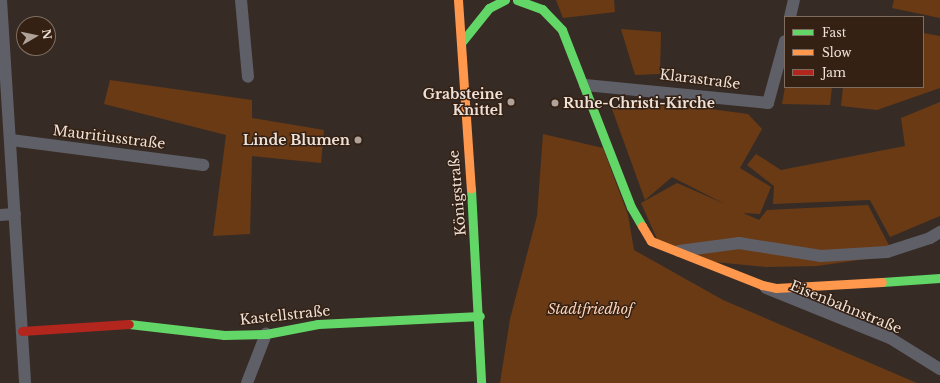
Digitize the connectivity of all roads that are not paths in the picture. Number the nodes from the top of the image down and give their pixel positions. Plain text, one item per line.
1 (0, 0) edge
2 (242, 0) edge
3 (458, 0) edge
4 (505, 0) edge
5 (517, 0) edge
6 (794, 0) edge
7 (542, 4) edge
8 (790, 16) edge
9 (2, 40) edge
10 (462, 43) junction
11 (784, 46) edge
12 (248, 77) dead end
13 (585, 85) junction
14 (5, 119) edge
15 (11, 140) junction
16 (203, 165) dead end
17 (15, 214) junction
18 (0, 215) edge
19 (940, 232) edge
20 (674, 252) junction
21 (940, 278) edge
22 (762, 285) junction
23 (480, 316) junction
24 (22, 331) junction
25 (266, 334) junction
26 (940, 369) edge
27 (25, 383) edge
28 (247, 383) edge
29 (481, 383) edge

1 - 9 street
2 - 12 street
3 - 10 street, Königstraße
4 - 10 street
5 - 7 street, Eisenbahnstraße
6 - 8 street
7 - 13 street, Eisenbahnstraße
9 - 14 street
10 - 23 street, Königstraße
11 - 13 street, Klarastraße
13 - 20 street, Eisenbahnstraße
14 - 15 street
15 - 16 street, Mauritiusstraße
15 - 17 street
17 - 18 street
17 - 24 street
19 - 20 street
20 - 22 street, Eisenbahnstraße
21 - 22 street, Eisenbahnstraße
22 - 26 street, Eisenbahnstraße
23 - 25 street, Kastellstraße
23 - 29 street, Königstraße
24 - 25 street, Kastellstraße
24 - 27 street
25 - 28 street

